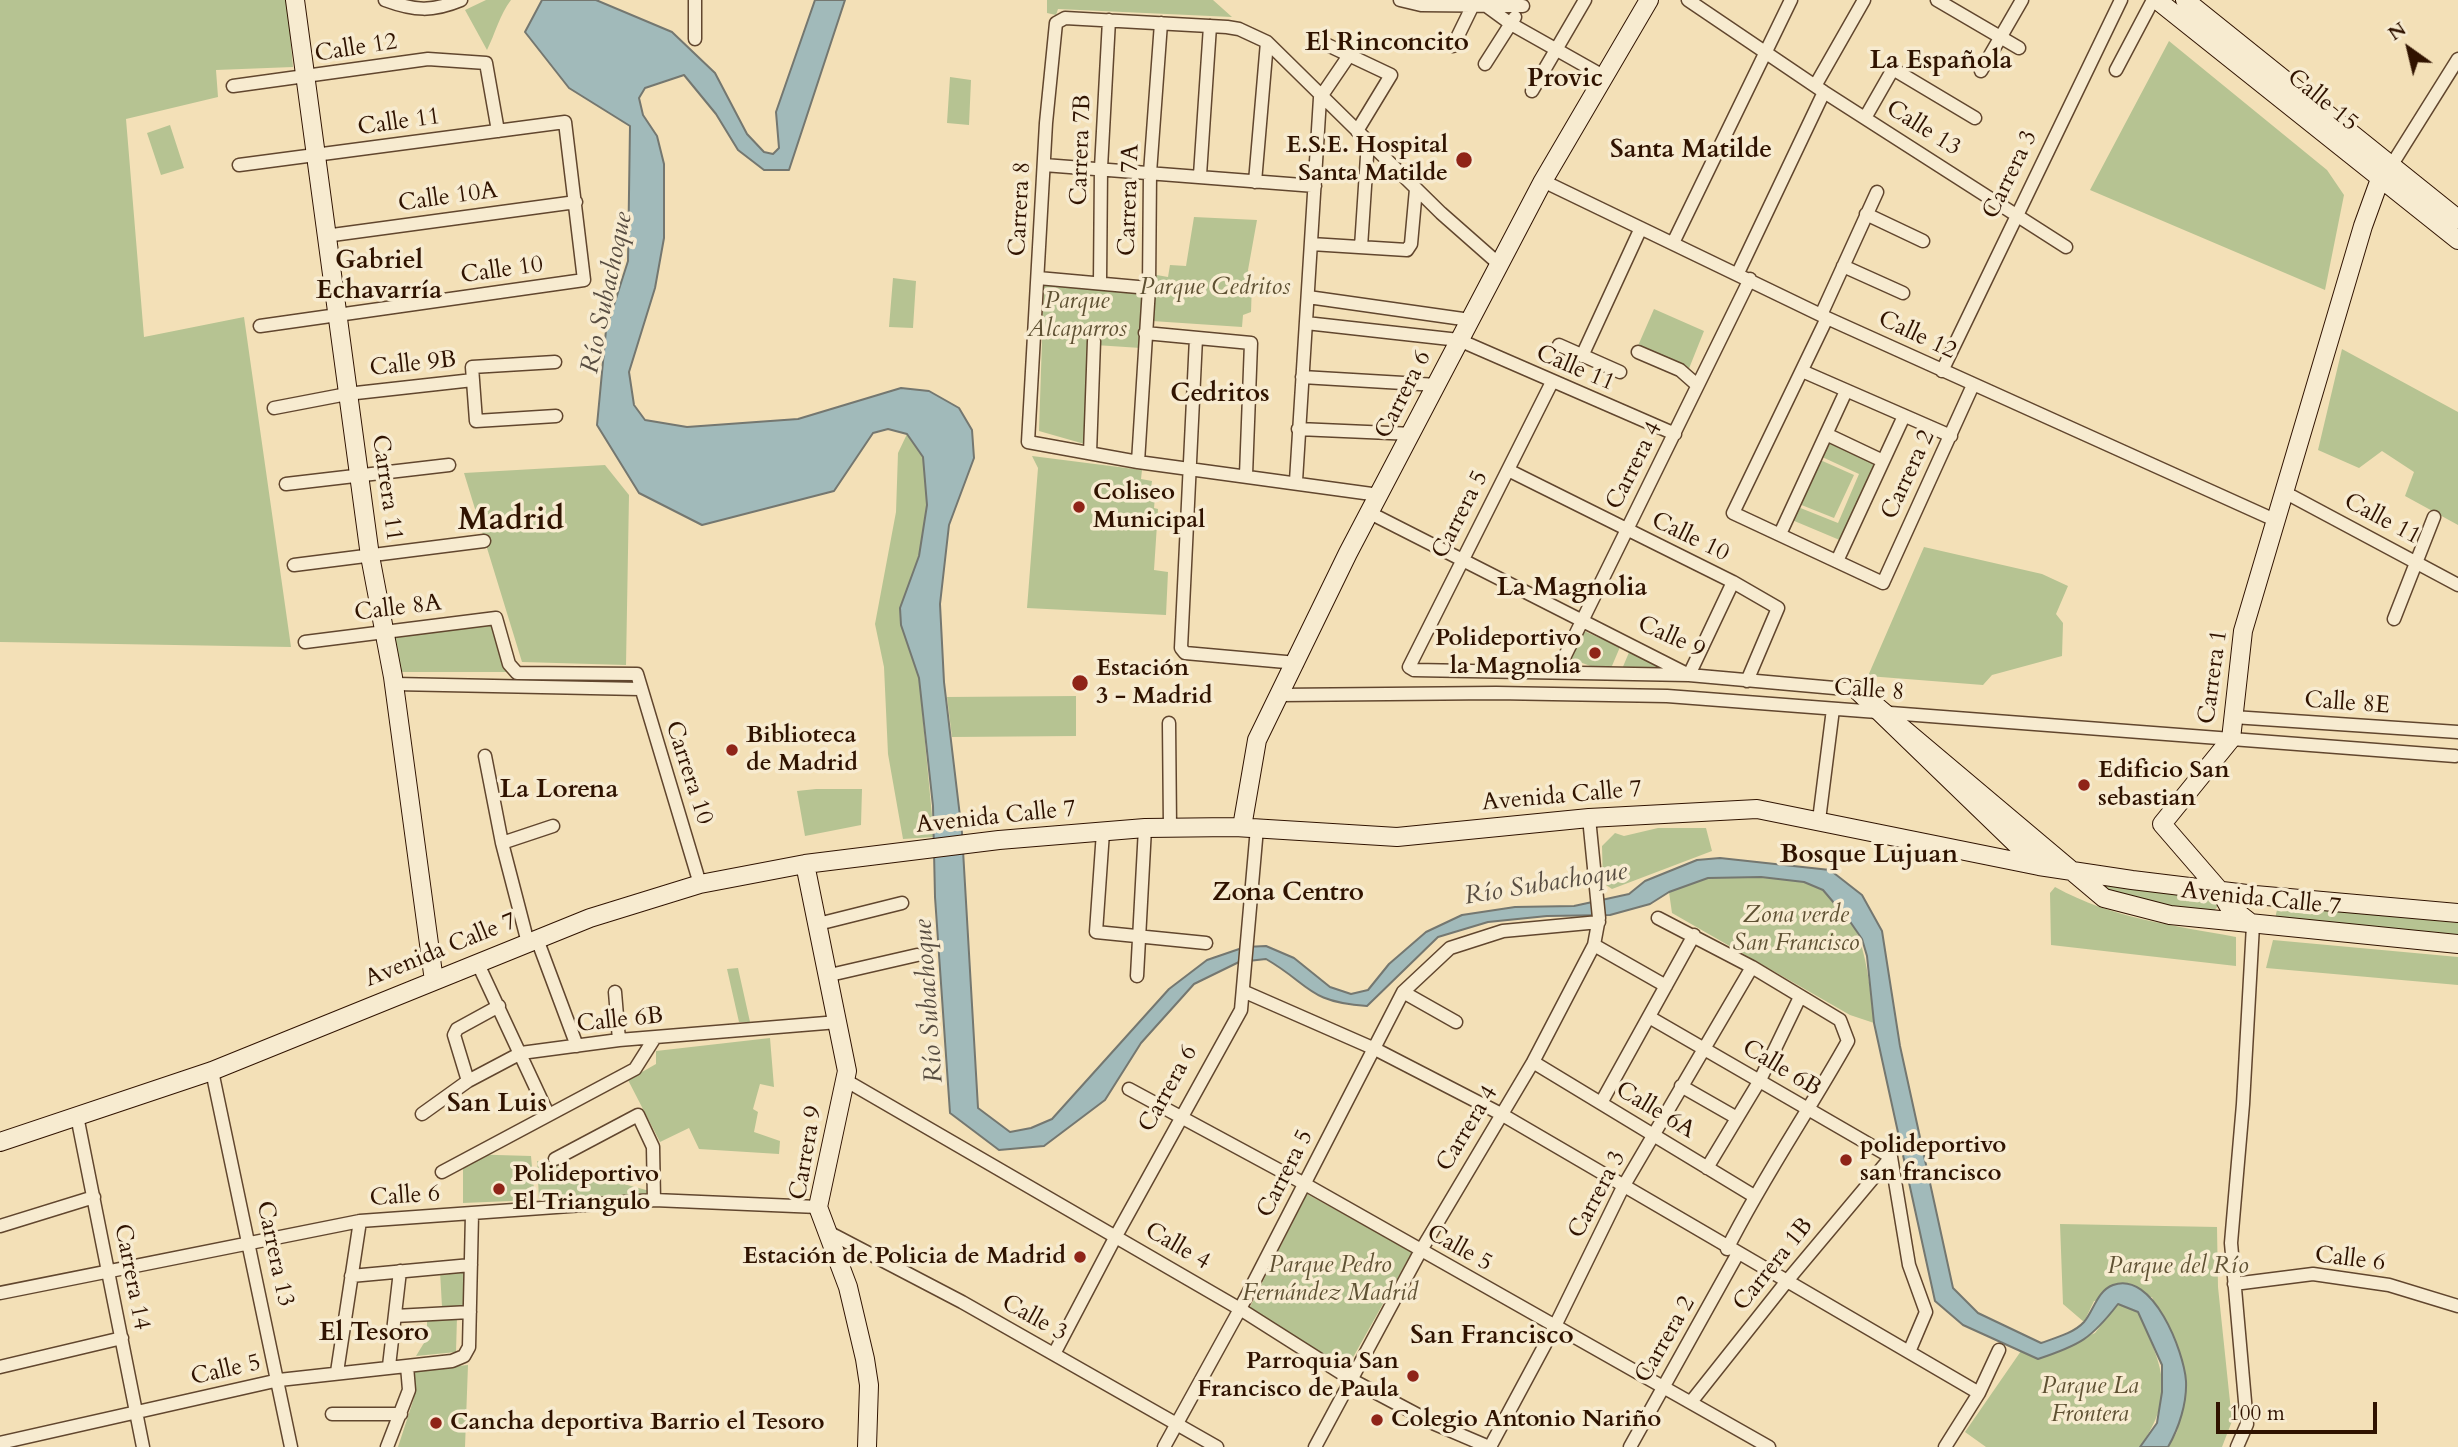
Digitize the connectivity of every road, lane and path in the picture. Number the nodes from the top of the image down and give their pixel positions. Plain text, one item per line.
1 (295, 0) edge
2 (385, 0) edge
3 (461, 0) edge
4 (695, 0) edge
5 (1400, 0) edge
6 (1585, 0) edge
7 (1649, 0) edge
8 (1688, 0) edge
9 (1791, 0) edge
10 (1864, 0) edge
11 (1937, 0) edge
12 (2022, 0) edge
13 (2121, 0) edge
14 (2155, 0) edge
15 (2186, 0) edge
16 (1525, 3) edge
17 (436, 5) edge
18 (1479, 5) junction
19 (1109, 20) junction
20 (1161, 23) junction
21 (1511, 24) junction
22 (1210, 26) junction
23 (2001, 37) junction
24 (695, 39) dead end
25 (1319, 41) dead end
26 (2238, 41) junction
27 (1267, 42) junction
28 (1453, 46) dead end
29 (1557, 48) junction
30 (2019, 48) dead end
31 (1765, 53) junction
32 (1350, 54) junction
33 (2228, 57) junction
34 (2458, 60) edge
35 (1485, 64) dead end
36 (2116, 70) dead end
37 (1981, 71) dead end
38 (1605, 77) junction
39 (304, 78) junction
40 (233, 86) dead end
41 (1820, 89) junction
42 (1532, 91) dead end
43 (1321, 98) junction
44 (1865, 118) junction
45 (1975, 118) dead end
46 (498, 131) junction
47 (1357, 131) junction
48 (1368, 141) junction
49 (315, 156) junction
50 (239, 165) dead end
51 (1044, 165) junction
52 (1101, 169) junction
53 (2386, 172) junction
54 (1150, 173) junction
55 (1200, 175) junction
56 (1543, 181) junction
57 (1255, 183) junction
58 (1315, 186) junction
59 (1416, 189) junction
60 (1877, 192) dead end
61 (576, 202) junction
62 (2016, 212) junction
63 (1866, 214) junction
64 (2458, 219) edge
65 (1640, 230) junction
66 (325, 236) junction
67 (2458, 240) edge
68 (1923, 241) dead end
69 (1673, 243) junction
70 (1311, 244) junction
71 (1361, 247) junction
72 (2066, 247) dead end
73 (1500, 265) junction
74 (1843, 266) junction
75 (1744, 276) junction
76 (1038, 278) junction
77 (1100, 282) junction
78 (1149, 288) junction
79 (1903, 293) dead end
80 (1308, 297) junction
81 (337, 316) junction
82 (1824, 316) junction
83 (1470, 320) junction
84 (1306, 323) junction
85 (260, 326) dead end
86 (1145, 333) junction
87 (1196, 338) junction
88 (1459, 340) junction
89 (1094, 341) dead end
90 (1559, 345) dead end
91 (1638, 352) dead end
92 (1582, 356) junction
93 (555, 362) dead end
94 (1942, 370) junction
95 (1802, 371) junction
96 (1620, 372) dead end
97 (1302, 377) junction
98 (472, 380) junction
99 (1552, 382) junction
100 (1973, 384) junction
101 (1437, 385) junction
102 (1698, 386) junction
103 (1846, 391) junction
104 (347, 394) junction
105 (274, 408) dead end
106 (556, 416) dead end
107 (1904, 416) junction
108 (1298, 429) junction
109 (1413, 434) junction
110 (1675, 434) junction
111 (1826, 434) junction
112 (1951, 436) junction
113 (1090, 453) junction
114 (1883, 461) junction
115 (1138, 462) junction
116 (449, 464) dead end
117 (1190, 467) junction
118 (1507, 470) junction
119 (359, 475) junction
120 (1246, 475) junction
121 (1296, 481) junction
122 (286, 484) dead end
123 (2286, 493) junction
124 (1379, 495) junction
125 (1370, 513) junction
126 (2434, 517) dead end
127 (2277, 522) junction
128 (1626, 530) junction
129 (1780, 534) junction
130 (484, 541) dead end
131 (370, 556) junction
132 (1461, 558) junction
133 (1837, 561) junction
134 (2416, 562) junction
135 (294, 565) dead end
136 (1733, 582) junction
137 (2458, 585) edge
138 (1581, 619) junction
139 (2393, 619) dead end
140 (385, 631) junction
141 (305, 642) dead end
142 (1297, 663) junction
143 (1557, 672) junction
144 (637, 674) joint
145 (1689, 675) junction
146 (1747, 681) junction
147 (395, 684) junction
148 (640, 689) junction
149 (1857, 690) junction
150 (1279, 695) junction
151 (1833, 709) junction
152 (2232, 717) junction
153 (1169, 723) dead end
154 (2458, 733) edge
155 (2231, 738) junction
156 (485, 756) dead end
157 (2455, 756) dead end
158 (1589, 818) junction
159 (1819, 820) junction
160 (553, 826) dead end
161 (1170, 827) junction
162 (1250, 827) junction
163 (1145, 828) junction
164 (1103, 832) junction
165 (502, 843) junction
166 (805, 864) junction
167 (2039, 866) junction
168 (701, 884) junction
169 (2220, 891) junction
170 (2255, 895) junction
171 (902, 903) dead end
172 (2458, 913) edge
173 (1658, 918) dead end
174 (1599, 920) junction
175 (818, 924) junction
176 (2253, 925) junction
177 (1139, 934) junction
178 (1694, 936) junction
179 (533, 941) junction
180 (1206, 943) dead end
181 (2458, 944) edge
182 (1594, 945) junction
183 (917, 955) dead end
184 (478, 964) junction
185 (1752, 967) junction
186 (830, 975) junction
187 (1137, 976) dead end
188 (434, 981) junction
189 (1666, 986) junction
190 (615, 992) dead end
191 (1245, 992) junction
192 (1403, 992) junction
193 (1800, 996) junction
194 (499, 1006) junction
195 (1649, 1017) junction
196 (1456, 1021) dead end
197 (838, 1022) junction
198 (654, 1039) junction
199 (619, 1040) junction
200 (577, 1046) junction
201 (1704, 1048) junction
202 (1375, 1049) junction
203 (521, 1053) junction
204 (1534, 1062) junction
205 (212, 1071) junction
206 (845, 1080) junction
207 (1760, 1080) junction
208 (468, 1081) junction
209 (1681, 1086) junction
210 (1129, 1089) dead end
211 (1601, 1103) junction
212 (1809, 1110) junction
213 (422, 1114) dead end
214 (548, 1114) junction
215 (1501, 1114) junction
216 (77, 1116) junction
217 (1180, 1118) junction
218 (1737, 1118) junction
219 (1654, 1135) junction
220 (0, 1142) edge
221 (1891, 1157) junction
222 (555, 1159) dead end
223 (1707, 1168) junction
224 (442, 1172) dead end
225 (1303, 1183) junction
226 (1623, 1186) junction
227 (1754, 1196) junction
228 (93, 1197) junction
229 (654, 1200) junction
230 (818, 1208) junction
231 (472, 1214) junction
232 (360, 1221) junction
233 (0, 1226) edge
234 (828, 1232) junction
235 (1116, 1236) junction
236 (250, 1242) junction
237 (1420, 1252) junction
238 (1732, 1252) junction
239 (471, 1265) junction
240 (109, 1270) junction
241 (400, 1271) junction
242 (351, 1276) junction
243 (1787, 1281) junction
244 (2234, 1283) junction
245 (0, 1293) edge
246 (2458, 1306) edge
247 (1240, 1309) junction
248 (470, 1312) junction
249 (395, 1316) junction
250 (1555, 1326) junction
251 (122, 1338) junction
252 (1998, 1350) dead end
253 (1909, 1352) junction
254 (1055, 1354) junction
255 (389, 1366) junction
256 (407, 1366) junction
257 (0, 1367) edge
258 (337, 1371) junction
259 (279, 1380) junction
260 (1352, 1380) junction
261 (1664, 1385) junction
262 (1979, 1393) junction
263 (1691, 1402) junction
264 (137, 1414) junction
265 (332, 1414) dead end
266 (401, 1414) junction
267 (1176, 1424) junction
268 (0, 1443) edge
269 (143, 1447) edge
270 (291, 1447) edge
271 (387, 1447) edge
272 (867, 1447) edge
273 (1164, 1447) edge
274 (1217, 1447) edge
275 (1315, 1447) edge
276 (1489, 1447) edge
277 (1630, 1447) edge
278 (1769, 1447) edge
279 (1945, 1447) edge
280 (2237, 1447) edge

1 - 39 street, Carrera 11
2 - 17 street
3 - 17 street
4 - 24 street
5 - 18 street
6 - 29 street
7 - 38 street, Carrera 6
8 - 31 street, Calle 13
9 - 31 street
10 - 41 street, Carrera 4
11 - 23 street
12 - 23 street
13 - 62 street, Carrera 3
14 - 33 street, Calle 15
14 - 36 street
15 - 26 street, Calle 15
16 - 18 street
16 - 21 street
18 - 21 street
18 - 28 street
19 - 20 street
19 - 51 street, Carrera 8
19 - 52 street, Carrera 7B
20 - 22 street
20 - 54 street, Carrera 7A
21 - 29 street
21 - 35 street
22 - 27 street
22 - 55 street
23 - 30 street
23 - 37 street
25 - 32 street
26 - 33 street
26 - 53 street, Calle 15
27 - 43 street
27 - 57 street
29 - 38 street
29 - 42 street
31 - 41 street, Calle 13
31 - 69 street
32 - 43 street
32 - 47 street
33 - 53 street, Calle 15
34 - 53 street, Carrera 1
38 - 56 street, Carrera 6
39 - 40 street, Calle 12
39 - 46 street, Calle 12
39 - 49 street, Carrera 11
41 - 44 street, Calle 13
41 - 75 street, Carrera 4
43 - 47 street
43 - 58 street
44 - 45 street
44 - 62 street, Calle 13
46 - 49 street, Calle 11
46 - 61 street, Calle 11
47 - 48 street
48 - 59 street
48 - 71 street
49 - 50 street, Calle 11
49 - 66 street, Carrera 11
51 - 52 street
51 - 76 street, Carrera 8
52 - 54 street
52 - 77 street, Carrera 7B
53 - 64 street, Calle 15
53 - 67 street, Calle 15
53 - 123 street, Carrera 1
54 - 55 street
54 - 78 street, Carrera 7A
55 - 57 street
56 - 65 street, Calle 12
56 - 73 street, Carrera 6
57 - 58 street
58 - 70 street
59 - 71 street
59 - 73 street
60 - 63 street
61 - 66 street, Calle 10A
61 - 81 street, Calle 10
62 - 72 street, Calle 13
62 - 94 street, Carrera 3
63 - 68 street
63 - 74 street
65 - 69 street, Calle 12
65 - 92 street
66 - 81 street, Carrera 11
69 - 75 street, Calle 12
70 - 71 street
70 - 80 street
73 - 83 street, Carrera 6
74 - 79 street
74 - 82 street
75 - 82 street, Calle 12
75 - 102 street, Carrera 4
76 - 77 street
76 - 113 street, Carrera 8
77 - 78 street
78 - 86 street, Carrera 7A
80 - 83 street
80 - 84 street
81 - 85 street, Calle 10
81 - 104 street, Carrera 11
82 - 94 street, Calle 12
82 - 95 street
83 - 88 street, Carrera 6
84 - 88 street, Calle 11
84 - 97 street
86 - 87 street
86 - 115 street, Carrera 7A
87 - 117 street
87 - 120 street
88 - 99 street, Calle 11
88 - 101 street, Carrera 6
89 - 113 street
90 - 92 street
91 - 102 street
92 - 96 street
93 - 98 street, Calle 9B
94 - 100 street, Calle 12
95 - 103 street
95 - 129 street
97 - 101 street
97 - 108 street
98 - 104 street, Calle 9B
98 - 106 street
99 - 110 street, Calle 11
99 - 118 street, Carrera 5
100 - 112 street, Carrera 2
100 - 127 street, Calle 12
101 - 109 street, Carrera 6
102 - 110 street, Carrera 4
103 - 107 street
103 - 111 street
104 - 105 street, Calle 9B
104 - 119 street, Carrera 11
107 - 112 street
107 - 114 street
108 - 109 street
108 - 121 street
109 - 124 street, Carrera 6
110 - 128 street, Carrera 4
111 - 114 street
111 - 129 street
112 - 133 street, Carrera 2
113 - 115 street
114 - 133 street
115 - 117 street
116 - 119 street
117 - 120 street
117 - 142 street
118 - 128 street, Calle 10
118 - 132 street, Carrera 5
119 - 122 street
119 - 131 street, Carrera 11
120 - 121 street
121 - 124 street
123 - 127 street, Carrera 1
123 - 134 street, Calle 11
124 - 125 street, Carrera 6
125 - 132 street, Calle 9
125 - 142 street, Carrera 6
126 - 134 street
127 - 152 street, Carrera 1
128 - 136 street, Calle 10
128 - 138 street, Carrera 4
129 - 133 street
130 - 131 street
131 - 135 street
131 - 140 street, Carrera 11
132 - 138 street, Calle 9
132 - 143 street, Carrera 5
134 - 137 street, Calle 11
134 - 139 street
136 - 145 street
136 - 146 street, Calle 10
138 - 143 street, Carrera 4
138 - 145 street, Calle 9
140 - 141 street, Calle 8A
140 - 144 street, Calle 8A
140 - 147 street, Carrera 11
142 - 150 street, Carrera 6
143 - 145 street
144 - 148 street, Carrera 10
145 - 146 street, Calle 9
146 - 149 street, Calle 9
147 - 148 street
147 - 188 street, Carrera 11
148 - 168 street, Carrera 10
149 - 167 street
149 - 176 street, Avenida Calle 7
150 - 151 street, Calle 8
150 - 162 street, Carrera 6
151 - 155 street, Calle 8
151 - 159 street
152 - 154 street, Calle 8E
152 - 155 street, Carrera 1
153 - 161 street
155 - 157 street, Calle 8
155 - 169 street, Carrera 1
156 - 165 street
158 - 159 street, Avenida Calle 7
158 - 162 street, Avenida Calle 7
158 - 174 street, Carrera 4
159 - 167 street, Avenida Calle 7
160 - 165 street
161 - 162 street, Avenida Calle 7
161 - 163 street, Avenida Calle 7
162 - 191 street, Carrera 6
163 - 164 street, Avenida Calle 7
163 - 177 street
164 - 166 street, Avenida Calle 7
164 - 177 street
165 - 179 street
166 - 168 street, Avenida Calle 7
166 - 175 street, Carrera 9
167 - 169 street, Avenida Calle 7
168 - 179 street, Avenida Calle 7
169 - 170 street, Avenida Calle 7
169 - 176 street, Carrera 1
170 - 172 street, Avenida Calle 7
170 - 176 street
171 - 175 street
173 - 178 street
174 - 182 street, Carrera 4
174 - 192 street
175 - 186 street, Carrera 9
176 - 181 street, Avenida Calle 7
176 - 244 street
177 - 180 street
177 - 187 street
178 - 185 street
178 - 189 street
179 - 184 street, Avenida Calle 7
179 - 200 street
182 - 189 street
182 - 204 street, Carrera 4
183 - 186 street
184 - 188 street, Avenida Calle 7
184 - 194 street
185 - 193 street
185 - 201 street, Carrera 3
186 - 197 street, Carrera 9
188 - 205 street, Avenida Calle 7
189 - 195 street
190 - 199 street
191 - 202 street
191 - 217 street, Carrera 6
192 - 196 street
192 - 202 street, Carrera 5
193 - 207 street
193 - 212 street, Carrera 2
194 - 203 street
194 - 208 street
195 - 201 street, Calle 6B
195 - 211 street
197 - 198 street, Calle 6B
197 - 206 street, Carrera 9
198 - 199 street, Calle 6B
198 - 214 street
199 - 200 street, Calle 6B
200 - 203 street, Calle 6B
201 - 207 street, Calle 6B
201 - 209 street, Carrera 3
202 - 215 street
202 - 225 street, Carrera 5
203 - 208 street, Calle 6B
203 - 214 street
204 - 211 street, Calle 6A
204 - 215 street, Carrera 4
205 - 216 street, Avenida Calle 7
205 - 236 street, Carrera 13
206 - 230 street, Carrera 9
206 - 235 street, Calle 4
207 - 212 street, Calle 6B
207 - 218 street
208 - 213 street, Calle 6B
209 - 218 street
209 - 219 street, Carrera 3
210 - 217 street, Calle 5
211 - 219 street, Calle 6A
212 - 221 street, Calle 6B
212 - 227 street, Carrera 2
214 - 224 street
215 - 226 street
215 - 237 street, Carrera 4
216 - 220 street, Avenida Calle 7
216 - 228 street, Carrera 14
217 - 225 street, Calle 5
217 - 235 street, Carrera 6
218 - 223 street
219 - 223 street, Calle 6A
219 - 226 street, Carrera 3
221 - 243 street, Carrera 1B
221 - 253 street
222 - 229 street
223 - 227 street, Calle 6A
225 - 237 street, Calle 5
225 - 247 street, Carrera 5
226 - 238 street
226 - 250 street, Carrera 3
227 - 238 street, Carrera 2
228 - 233 street
228 - 240 street, Carrera 14
229 - 230 street, Calle 6
229 - 231 street, Calle 6
230 - 234 street, Carrera 9
231 - 232 street, Calle 6
231 - 239 street
232 - 236 street, Calle 6
232 - 242 street
234 - 254 street, Calle 3
234 - 272 street, Carrera 9
235 - 247 street, Calle 4
235 - 254 street, Carrera 6
236 - 240 street, Calle 6
236 - 259 street, Carrera 13
237 - 250 street, Calle 5
237 - 260 street, Carrera 4
238 - 243 street
238 - 261 street, Carrera 2
239 - 241 street
239 - 248 street
240 - 245 street, Calle 6
240 - 251 street, Carrera 14
241 - 242 street
241 - 249 street
242 - 258 street
243 - 253 street
243 - 263 street, Carrera 1B
244 - 246 street, Calle 6
244 - 280 street
247 - 260 street, Calle 4
247 - 267 street, Carrera 5
248 - 249 street
248 - 256 street, Calle 5
249 - 255 street
250 - 261 street, Calle 5
250 - 276 street, Carrera 3
251 - 257 street
251 - 264 street, Carrera 14
252 - 262 street
253 - 262 street
254 - 267 street, Calle 3
255 - 256 street, Calle 5
255 - 258 street, Calle 5
256 - 266 street
258 - 259 street, Calle 5
259 - 264 street, Calle 5
259 - 270 street, Carrera 13
260 - 275 street, Carrera 4
260 - 276 street, Calle 4
261 - 263 street, Calle 5
261 - 277 street, Carrera 2
262 - 279 street
263 - 278 street, Calle 5
264 - 268 street, Calle 5
264 - 269 street, Carrera 14
265 - 266 street
266 - 271 street
267 - 273 street, Carrera 5
267 - 274 street, Calle 3

